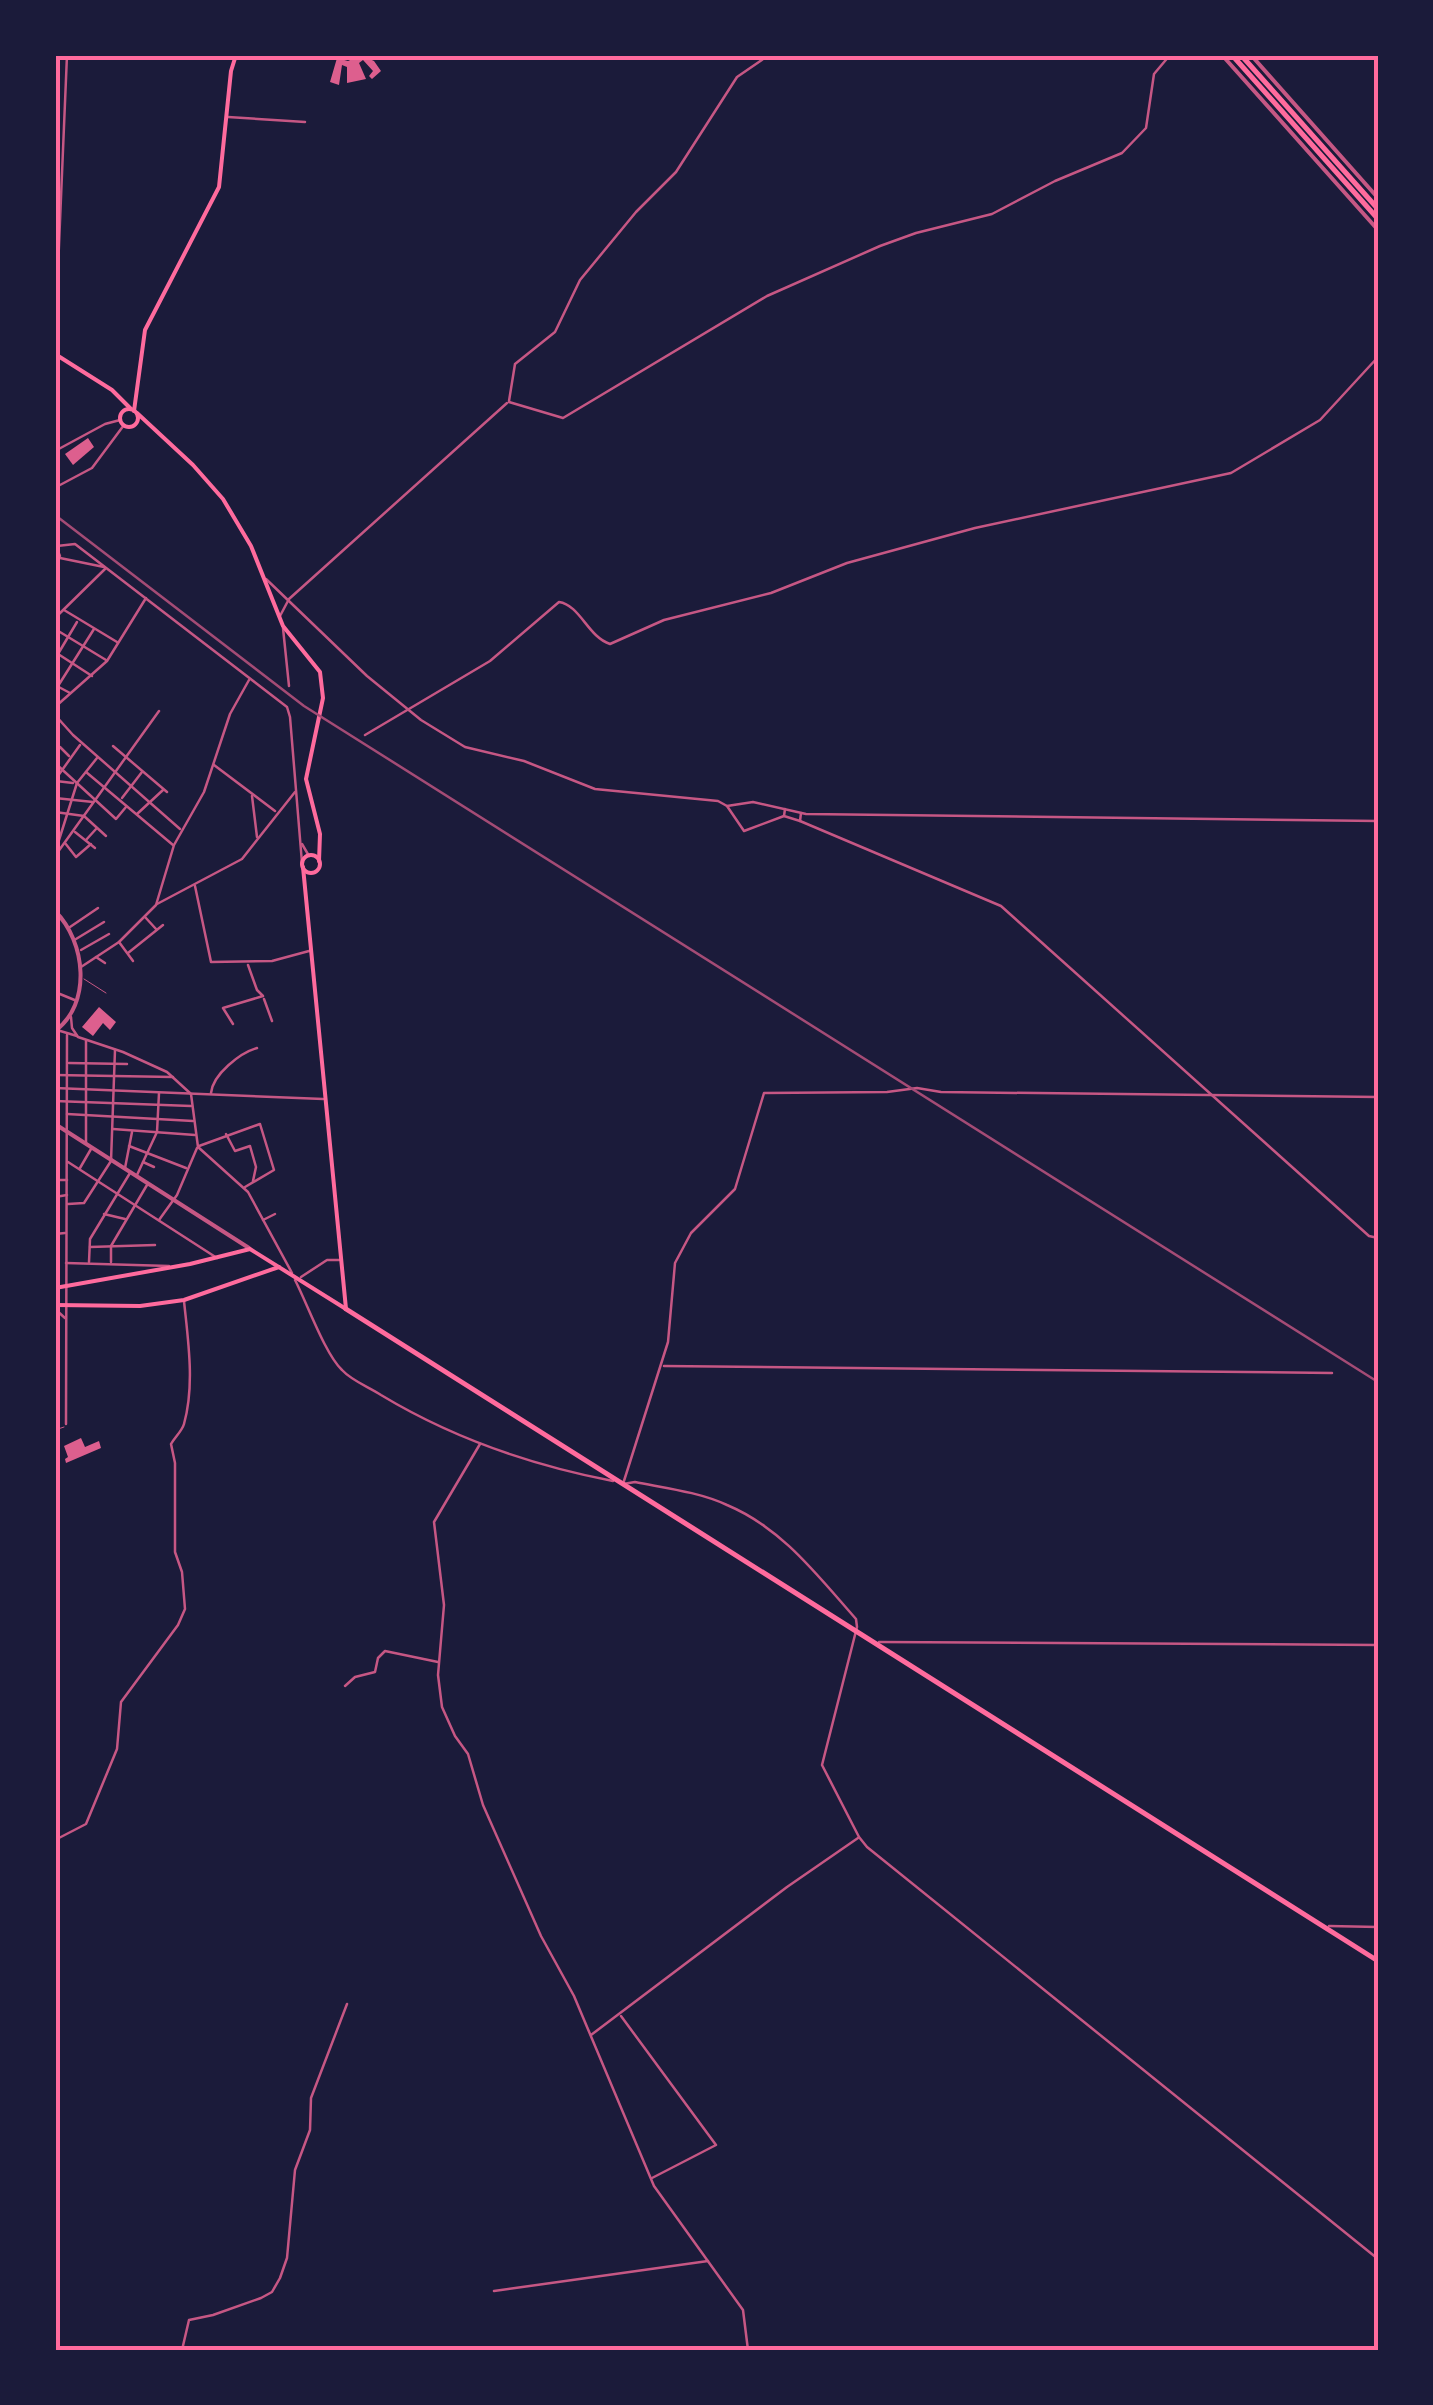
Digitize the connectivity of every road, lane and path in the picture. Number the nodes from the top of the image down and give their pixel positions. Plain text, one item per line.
1 (67, 55) edge
2 (236, 55) edge
3 (769, 55) edge
4 (1170, 55) edge
5 (1222, 55) edge
6 (1232, 55) edge
7 (1241, 55) edge
8 (1251, 55) edge
9 (226, 116) junction
10 (305, 122) dead end
11 (55, 149) edge
12 (63, 149) junction
13 (1378, 198) edge
14 (1378, 208) edge
15 (1378, 219) edge
16 (1378, 230) edge
17 (55, 340) edge
18 (55, 354) edge
19 (1378, 357) edge
20 (115, 393) junction
21 (509, 402) junction
22 (122, 411) junction
23 (134, 411) junction
24 (122, 423) junction
25 (135, 424) junction
26 (150, 426) junction
27 (55, 451) edge
28 (60, 485) dead end
29 (56, 545) edge
30 (60, 558) junction
31 (55, 568) edge
32 (106, 568) junction
33 (266, 579) junction
34 (146, 598) junction
35 (289, 599) junction
36 (64, 610) junction
37 (280, 617) junction
38 (55, 618) edge
39 (79, 619) junction
40 (283, 626) junction
41 (94, 628) junction
42 (55, 629) edge
43 (68, 637) junction
44 (118, 643) junction
45 (83, 646) junction
46 (56, 655) edge
47 (107, 661) junction
48 (72, 664) junction
49 (92, 676) junction
50 (250, 678) junction
51 (56, 686) edge
52 (289, 686) dead end
53 (71, 694) junction
54 (55, 707) edge
55 (408, 710) junction
56 (159, 712) dead end
57 (55, 714) edge
58 (365, 735) dead end
59 (82, 743) junction
60 (113, 746) dead end
61 (55, 752) edge
62 (70, 757) junction
63 (98, 757) junction
64 (126, 757) junction
65 (213, 764) junction
66 (55, 765) edge
67 (61, 768) junction
68 (142, 771) junction
69 (86, 772) junction
70 (116, 772) junction
71 (55, 781) edge
72 (77, 783) junction
73 (131, 786) junction
74 (105, 787) junction
75 (295, 791) junction
76 (252, 794) junction
77 (55, 798) edge
78 (72, 800) junction
79 (120, 800) junction
80 (95, 801) junction
81 (151, 804) junction
82 (126, 805) junction
83 (727, 806) junction
84 (785, 808) junction
85 (55, 812) edge
86 (277, 813) junction
87 (800, 813) junction
88 (68, 814) junction
89 (137, 814) junction
90 (84, 816) junction
91 (784, 816) junction
92 (800, 821) junction
93 (1378, 821) edge
94 (97, 827) junction
95 (74, 830) junction
96 (182, 830) junction
97 (299, 835) junction
98 (106, 836) dead end
99 (320, 837) junction
100 (57, 839) edge
101 (257, 839) junction
102 (86, 840) junction
103 (65, 843) junction
104 (174, 845) junction
105 (55, 856) edge
106 (310, 856) junction
107 (319, 860) junction
108 (302, 865) junction
109 (312, 873) junction
110 (195, 885) junction
111 (305, 891) junction
112 (156, 905) junction
113 (98, 908) dead end
114 (55, 911) edge
115 (145, 917) junction
116 (104, 922) dead end
117 (163, 925) dead end
118 (69, 928) junction
119 (157, 930) junction
120 (110, 934) dead end
121 (74, 940) junction
122 (55, 942) edge
123 (119, 942) junction
124 (109, 948) junction
125 (81, 950) dead end
126 (310, 951) junction
127 (57, 952) edge
128 (113, 953) dead end
129 (128, 953) junction
130 (95, 956) junction
131 (134, 961) dead end
132 (105, 963) dead end
133 (248, 964) junction
134 (80, 968) junction
135 (80, 978) junction
136 (55, 992) edge
137 (106, 993) dead end
138 (264, 996) junction
139 (76, 1003) junction
140 (71, 1017) junction
141 (272, 1021) dead end
142 (234, 1024) dead end
143 (56, 1031) edge
144 (67, 1035) junction
145 (78, 1036) junction
146 (86, 1039) junction
147 (258, 1048) dead end
148 (114, 1049) junction
149 (67, 1063) junction
150 (86, 1063) junction
151 (114, 1064) junction
152 (127, 1064) dead end
153 (55, 1075) edge
154 (67, 1075) junction
155 (86, 1075) junction
156 (114, 1076) junction
157 (174, 1076) junction
158 (55, 1088) edge
159 (67, 1088) junction
160 (86, 1089) junction
161 (113, 1090) junction
162 (159, 1092) junction
163 (191, 1094) junction
164 (211, 1094) junction
165 (1211, 1095) junction
166 (1378, 1097) edge
167 (324, 1099) junction
168 (55, 1101) edge
169 (66, 1102) junction
170 (86, 1102) junction
171 (113, 1104) junction
172 (158, 1106) junction
173 (192, 1106) junction
174 (67, 1114) junction
175 (86, 1115) junction
176 (112, 1116) junction
177 (157, 1118) junction
178 (194, 1121) junction
179 (55, 1124) edge
180 (112, 1129) junction
181 (132, 1130) junction
182 (67, 1132) junction
183 (157, 1132) junction
184 (226, 1134) junction
185 (196, 1136) junction
186 (89, 1146) junction
187 (129, 1146) junction
188 (198, 1147) junction
189 (147, 1153) junction
190 (111, 1160) junction
191 (67, 1161) junction
192 (143, 1162) junction
193 (154, 1167) dead end
194 (79, 1169) junction
195 (187, 1169) junction
196 (128, 1171) junction
197 (136, 1177) junction
198 (55, 1180) edge
199 (67, 1180) junction
200 (255, 1181) junction
201 (98, 1182) junction
202 (148, 1184) junction
203 (262, 1185) dead end
204 (244, 1188) junction
205 (117, 1194) junction
206 (67, 1195) junction
207 (174, 1196) junction
208 (55, 1197) edge
209 (67, 1204) junction
210 (136, 1205) junction
211 (104, 1214) junction
212 (275, 1214) dead end
213 (66, 1217) junction
214 (55, 1218) edge
215 (127, 1220) junction
216 (159, 1220) junction
217 (262, 1220) junction
218 (66, 1232) junction
219 (55, 1234) edge
220 (1378, 1238) edge
221 (155, 1245) dead end
222 (111, 1246) junction
223 (88, 1247) junction
224 (276, 1247) junction
225 (250, 1249) junction
226 (218, 1258) junction
227 (265, 1258) junction
228 (282, 1258) junction
229 (55, 1260) edge
230 (339, 1260) junction
231 (66, 1261) junction
232 (272, 1262) junction
233 (88, 1263) junction
234 (111, 1263) junction
235 (170, 1266) junction
236 (279, 1267) junction
237 (262, 1272) junction
238 (295, 1277) junction
239 (66, 1286) junction
240 (55, 1288) edge
241 (184, 1300) junction
242 (66, 1306) junction
243 (55, 1307) edge
244 (346, 1308) junction
245 (66, 1319) junction
246 (662, 1366) junction
247 (1332, 1373) dead end
248 (66, 1424) joint
249 (55, 1430) edge
250 (480, 1444) junction
251 (622, 1483) junction
252 (856, 1631) junction
253 (872, 1642) junction
254 (1378, 1645) edge
255 (439, 1662) junction
256 (344, 1686) dead end
257 (859, 1837) junction
258 (55, 1840) edge
259 (1322, 1926) junction
260 (1378, 1927) edge
261 (1378, 1961) edge
262 (347, 2004) dead end
263 (620, 2014) junction
264 (590, 2036) junction
265 (651, 2178) junction
266 (1378, 2260) edge
267 (710, 2261) junction
268 (494, 2291) dead end
269 (182, 2350) edge
270 (748, 2350) edge

1 - 12 street
2 - 9 main road
3 - 21 street
4 - 21 street
5 - 16 street
6 - 15 main road
7 - 14 main road
8 - 13 street
9 - 10 street
9 - 23 main road
11 - 12 street
12 - 17 street
18 - 20 main road
19 - 55 street
20 - 22 main road
20 - 23 main road
21 - 35 street
22 - 23 main road
22 - 24 main road
23 - 25 main road
23 - 26 main road
24 - 25 main road
24 - 27 street
24 - 28 street
25 - 26 main road
26 - 33 main road
29 - 30 street
29 - 32 street
30 - 31 street
30 - 32 street
32 - 34 street
32 - 36 street
33 - 35 street
33 - 37 main road
34 - 44 street
34 - 50 street
35 - 37 street
35 - 55 street
36 - 38 street
36 - 39 street
37 - 40 main road
39 - 41 street
39 - 43 street
40 - 52 street
40 - 99 main road
41 - 44 street
41 - 45 street
42 - 43 street
43 - 45 street
43 - 46 street
44 - 47 street
45 - 47 street
45 - 48 street
46 - 48 street
47 - 49 street
48 - 49 street
48 - 51 street
49 - 53 street
50 - 65 street
50 - 75 street
51 - 53 street
53 - 54 street
55 - 58 street
55 - 83 street
56 - 64 street
57 - 59 street
59 - 62 street
59 - 63 street
60 - 64 street
61 - 62 street
62 - 67 street
63 - 69 street
63 - 70 street
64 - 68 street
64 - 70 street
65 - 76 street
65 - 96 street
66 - 67 street
67 - 71 street
67 - 72 street
68 - 73 street
68 - 81 street
69 - 72 street
69 - 74 street
70 - 73 street
70 - 74 street
71 - 72 street
72 - 78 street
72 - 80 street
73 - 79 street
73 - 81 street
74 - 79 street
74 - 80 street
75 - 86 street
75 - 97 street
76 - 86 street
76 - 101 street
77 - 78 street
78 - 80 street
78 - 88 street
79 - 82 street
80 - 82 street
80 - 90 street
81 - 89 street
81 - 96 street
82 - 89 street
83 - 84 street
83 - 91 street
84 - 87 street
84 - 91 street
85 - 88 street
86 - 101 street
87 - 92 street
87 - 93 street
88 - 90 street
88 - 100 street
89 - 104 street
90 - 94 street
90 - 95 street
91 - 92 street
92 - 165 street
94 - 98 street
94 - 102 street
95 - 102 street
95 - 103 street
96 - 104 street
97 - 106 street
97 - 108 street
99 - 106 main road
99 - 107 main road
100 - 103 street
101 - 110 street
102 - 103 street
103 - 105 street
104 - 112 street
106 - 107 main road
106 - 108 main road
107 - 109 main road
108 - 109 main road
108 - 111 main road
109 - 111 main road
110 - 112 street
110 - 133 street
111 - 126 main road
112 - 115 street
113 - 118 street
114 - 118 street
115 - 119 street
115 - 123 street
116 - 121 street
117 - 119 street
118 - 121 street
119 - 129 street
120 - 125 street
121 - 134 street
122 - 127 street
123 - 124 street
123 - 129 street
124 - 128 street
124 - 130 street
126 - 133 street
126 - 167 main road
129 - 131 street
130 - 132 street
130 - 134 street
133 - 138 street
134 - 135 street
135 - 137 lane
135 - 139 street
136 - 139 street
138 - 141 street
138 - 142 street
139 - 140 street
140 - 143 street
140 - 145 street
143 - 144 street
144 - 145 street
144 - 149 street
145 - 146 street
146 - 148 street
146 - 150 street
147 - 164 street
148 - 151 street
148 - 157 street
149 - 150 street
149 - 154 street
150 - 151 street
150 - 155 street
151 - 152 street
151 - 156 street
153 - 154 street
154 - 155 street
154 - 159 street
155 - 156 street
155 - 160 street
156 - 157 street
156 - 161 street
157 - 163 street
158 - 159 street
159 - 160 street
159 - 169 street
160 - 161 street
160 - 170 street
161 - 162 street
161 - 171 street
162 - 163 street
162 - 172 street
163 - 164 street
163 - 173 street
164 - 167 street
165 - 166 street
165 - 220 street
165 - 246 street
167 - 230 main road
168 - 169 street
169 - 170 street
169 - 174 street
170 - 171 street
170 - 175 street
171 - 172 street
171 - 176 street
172 - 173 street
172 - 177 street
173 - 178 street
174 - 175 street
174 - 182 street
175 - 176 street
175 - 186 street
176 - 177 street
176 - 180 street
177 - 178 street
177 - 183 street
178 - 185 street
179 - 182 street
180 - 181 street
180 - 190 street
181 - 183 street
181 - 187 street
182 - 186 street
182 - 191 street
183 - 185 street
183 - 189 street
184 - 188 street
184 - 200 street
184 - 200 street
185 - 188 street
186 - 190 street
186 - 194 street
187 - 189 street
187 - 196 street
188 - 195 street
188 - 204 street
189 - 192 street
189 - 195 street
190 - 196 street
190 - 201 street
191 - 194 street
191 - 199 street
192 - 193 street
192 - 197 street
194 - 201 street
195 - 207 street
196 - 197 street
196 - 205 street
197 - 202 street
198 - 199 street
199 - 206 street
200 - 203 street
200 - 204 street
201 - 205 street
201 - 209 street
202 - 207 street
202 - 210 street
204 - 217 street
205 - 210 street
205 - 211 street
206 - 208 street
206 - 209 street
207 - 216 street
207 - 225 street
209 - 213 street
210 - 215 street
210 - 216 street
211 - 215 street
211 - 223 street
212 - 217 street
213 - 214 street
213 - 218 street
215 - 222 street
216 - 226 street
217 - 224 street
218 - 219 street
218 - 231 street
221 - 222 street
222 - 223 street
222 - 234 street
223 - 233 street
224 - 228 street
224 - 232 street
225 - 226 main road
225 - 227 main road
226 - 235 main road
227 - 232 main road
227 - 237 main road
228 - 236 street
228 - 238 street
229 - 231 street
230 - 238 street
230 - 244 main road
231 - 233 street
231 - 239 street
232 - 236 main road
233 - 234 street
234 - 235 street
235 - 239 main road
236 - 237 main road
236 - 238 main road
237 - 241 main road
238 - 244 main road
238 - 250 street
239 - 240 main road
239 - 242 street
241 - 242 main road
241 - 258 street
242 - 243 main road
242 - 245 street
243 - 245 street
244 - 251 main road
245 - 248 street
246 - 247 street
246 - 251 street
248 - 249 lane
250 - 251 street
250 - 255 street
251 - 252 main road
251 - 252 street
252 - 253 main road
252 - 257 street
253 - 254 street
253 - 259 main road
255 - 256 street
255 - 264 street
257 - 263 street
257 - 266 street
259 - 260 street
259 - 261 main road
262 - 269 street
263 - 264 street
263 - 265 street
264 - 265 street
265 - 267 street
267 - 268 street
267 - 270 street

